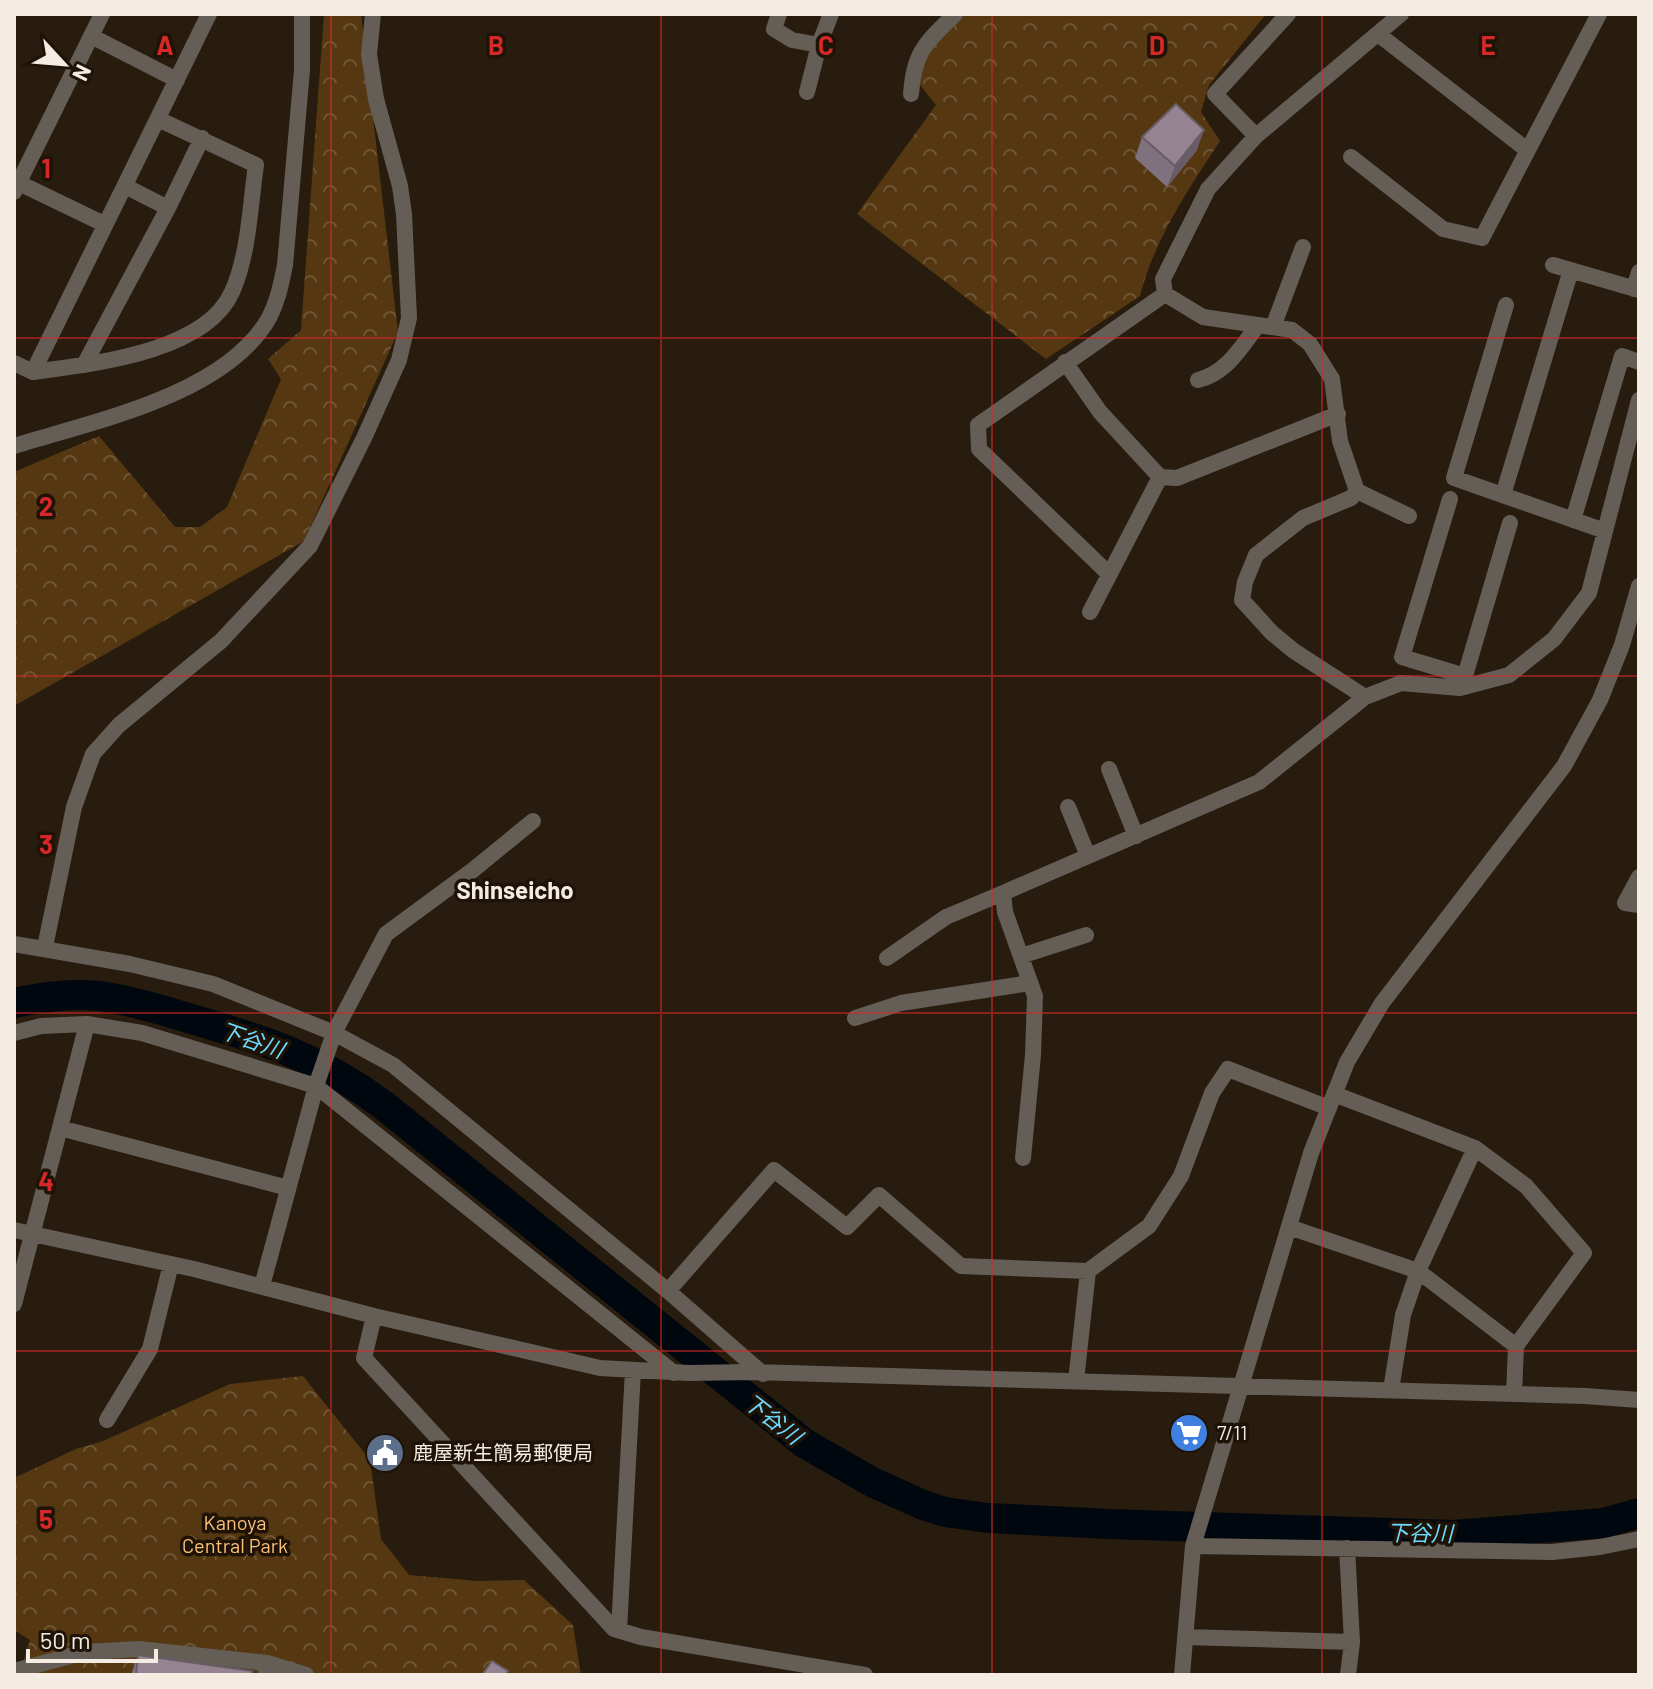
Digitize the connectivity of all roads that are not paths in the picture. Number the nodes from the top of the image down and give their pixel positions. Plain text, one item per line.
1 (102, 14) edge
2 (209, 14) edge
3 (302, 14) edge
4 (373, 14) edge
5 (779, 14) edge
6 (831, 14) edge
7 (955, 14) edge
8 (1288, 14) edge
9 (1401, 14) edge
10 (1599, 14) edge
11 (1378, 34) junction
12 (91, 36) junction
13 (819, 45) junction
14 (177, 80) junction
15 (807, 92) dead end
16 (911, 94) dead end
17 (158, 119) junction
18 (1256, 136) junction
19 (202, 138) junction
20 (1527, 150) junction
21 (1351, 157) dead end
22 (125, 186) junction
23 (16, 187) edge
24 (168, 208) junction
25 (104, 224) junction
26 (1303, 247) dead end
27 (1553, 265) dead end
28 (1571, 270) junction
29 (1637, 284) edge
30 (1165, 294) junction
31 (1506, 305) dead end
32 (1266, 326) junction
33 (1065, 362) junction
34 (1639, 362) edge
35 (14, 363) edge
36 (84, 365) junction
37 (33, 372) junction
38 (1198, 380) dead end
39 (1639, 400) edge
40 (1338, 414) junction
41 (14, 446) edge
42 (1160, 477) junction
43 (1357, 491) junction
44 (1503, 495) junction
45 (1450, 499) dead end
46 (1409, 516) dead end
47 (1573, 520) junction
48 (1510, 523) dead end
49 (1605, 531) junction
50 (1109, 574) junction
51 (1639, 586) edge
52 (1090, 612) dead end
53 (1466, 681) junction
54 (1365, 697) junction
55 (1109, 769) dead end
56 (1068, 807) dead end
57 (533, 821) dead end
58 (1136, 836) junction
59 (1088, 856) junction
60 (1639, 877) edge
61 (1003, 893) junction
62 (1639, 905) edge
63 (1086, 935) dead end
64 (14, 944) edge
65 (45, 947) junction
66 (1021, 956) junction
67 (887, 958) dead end
68 (1030, 983) junction
69 (855, 1018) dead end
70 (87, 1024) junction
71 (14, 1033) edge
72 (334, 1033) junction
73 (316, 1086) junction
74 (1332, 1101) junction
75 (60, 1128) junction
76 (1475, 1148) junction
77 (1023, 1158) dead end
78 (288, 1188) junction
79 (1289, 1227) junction
80 (14, 1230) edge
81 (32, 1234) junction
82 (171, 1264) junction
83 (1088, 1271) junction
84 (1418, 1271) junction
85 (262, 1286) junction
86 (668, 1291) junction
87 (14, 1304) edge
88 (374, 1316) junction
89 (1516, 1346) junction
90 (633, 1370) junction
91 (681, 1373) junction
92 (757, 1373) junction
93 (1076, 1381) junction
94 (1242, 1384) junction
95 (1391, 1390) junction
96 (1514, 1394) junction
97 (1639, 1400) edge
98 (107, 1420) dead end
99 (1639, 1539) edge
100 (1193, 1546) junction
101 (1347, 1548) junction
102 (619, 1630) junction
103 (1185, 1637) junction
104 (1352, 1642) junction
105 (267, 1669) edge
106 (14, 1671) edge
107 (306, 1675) edge
108 (865, 1675) edge
109 (1182, 1675) edge
110 (1348, 1675) edge

1 - 12 street
2 - 14 street
3 - 41 street
4 - 65 street
5 - 13 street
6 - 13 street
7 - 16 street
8 - 18 street
9 - 11 street
10 - 20 street
11 - 18 street
11 - 20 street
12 - 14 street
12 - 23 street
13 - 15 street
14 - 17 street
17 - 19 street
17 - 22 street
18 - 30 street
19 - 24 street
19 - 36 street
20 - 21 street
22 - 24 street
22 - 25 street
23 - 25 street
24 - 36 street
25 - 37 street
26 - 32 street
27 - 28 street
28 - 29 street
28 - 44 street
30 - 32 street
30 - 33 street
31 - 44 street
32 - 38 street
32 - 40 street
33 - 42 street
33 - 50 street
34 - 47 street
35 - 37 street
36 - 37 street
39 - 49 street
40 - 42 street
40 - 43 street
42 - 50 street
43 - 46 street
43 - 54 street
44 - 47 street
45 - 53 street
47 - 49 street
48 - 53 street
49 - 53 street
50 - 52 street
51 - 74 street
53 - 54 street
54 - 58 street
55 - 58 street
56 - 59 street
57 - 72 street
58 - 59 street
59 - 61 street
60 - 62 street
61 - 66 street
61 - 67 street
63 - 66 street
64 - 65 street
65 - 72 street
66 - 68 street
68 - 69 street
68 - 77 street
70 - 71 street
70 - 73 street
70 - 75 street
72 - 73 street
72 - 86 street
73 - 78 street
73 - 91 street
74 - 76 street
74 - 79 street
74 - 83 street
75 - 78 street
75 - 81 street
76 - 84 street
76 - 89 street
78 - 85 street
79 - 84 street
79 - 94 street
80 - 81 street
81 - 82 street
81 - 87 street
82 - 85 street
82 - 98 street
83 - 86 street
83 - 93 street
84 - 89 street
84 - 95 street
85 - 88 street
86 - 92 street
88 - 90 street
88 - 102 street
89 - 96 street
90 - 91 street
90 - 102 street
91 - 92 street
92 - 93 street
93 - 94 street
94 - 95 street
94 - 100 street
95 - 96 street
96 - 97 street
99 - 101 street
100 - 101 street
100 - 103 street
101 - 104 street
102 - 108 street
103 - 104 street
103 - 109 street
104 - 110 street
105 - 106 street
105 - 107 street

